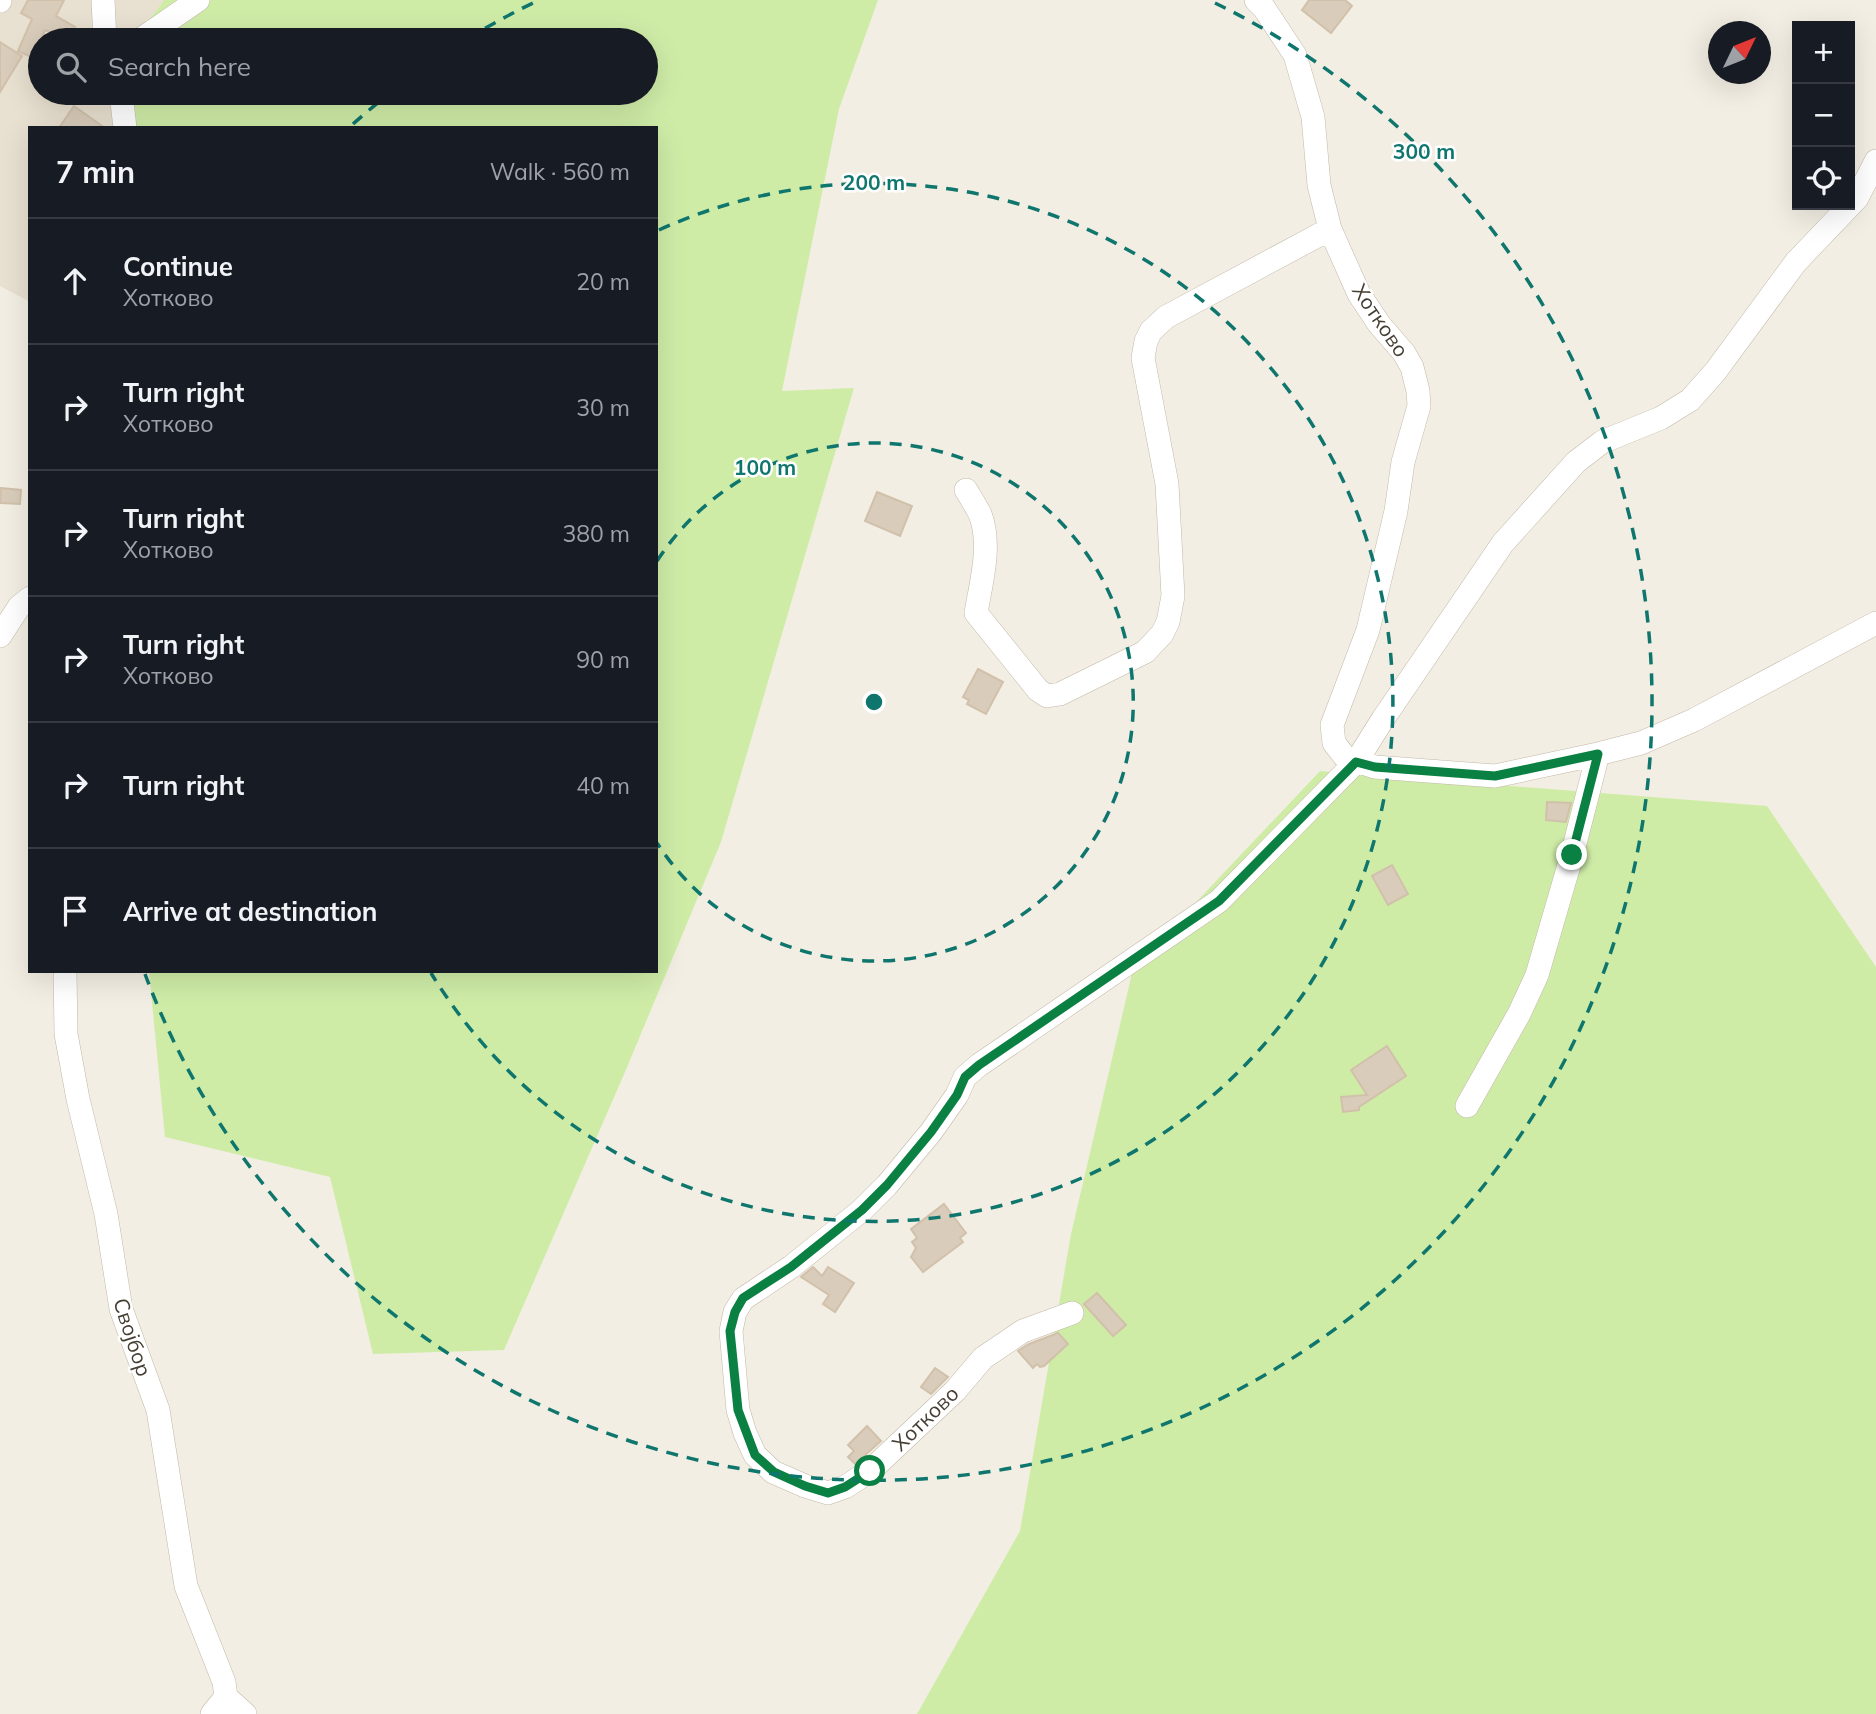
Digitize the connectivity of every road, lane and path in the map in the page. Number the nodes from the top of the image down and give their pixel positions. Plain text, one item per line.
1 (103, 0) edge
2 (198, 0) edge
3 (1256, 0) edge
4 (104, 28) edge
5 (157, 28) edge
6 (122, 105) edge
7 (125, 126) edge
8 (1876, 161) edge
9 (1330, 229) junction
10 (967, 490) dead end
11 (28, 600) edge
12 (1876, 623) edge
13 (0, 636) edge
14 (1598, 754) junction
15 (1356, 762) junction
16 (65, 973) edge
17 (1467, 1106) dead end
18 (1072, 1313) dead end
19 (219, 1705) edge
20 (246, 1714) edge

1 - 4 street
2 - 5 street
3 - 9 street, Хотково
6 - 7 street
8 - 15 street, Хотково
9 - 10 street
9 - 15 street, Хотково
11 - 13 street
12 - 14 street
14 - 15 street
14 - 17 street
15 - 18 street, Хотково
16 - 19 street, Својбор
19 - 20 street

